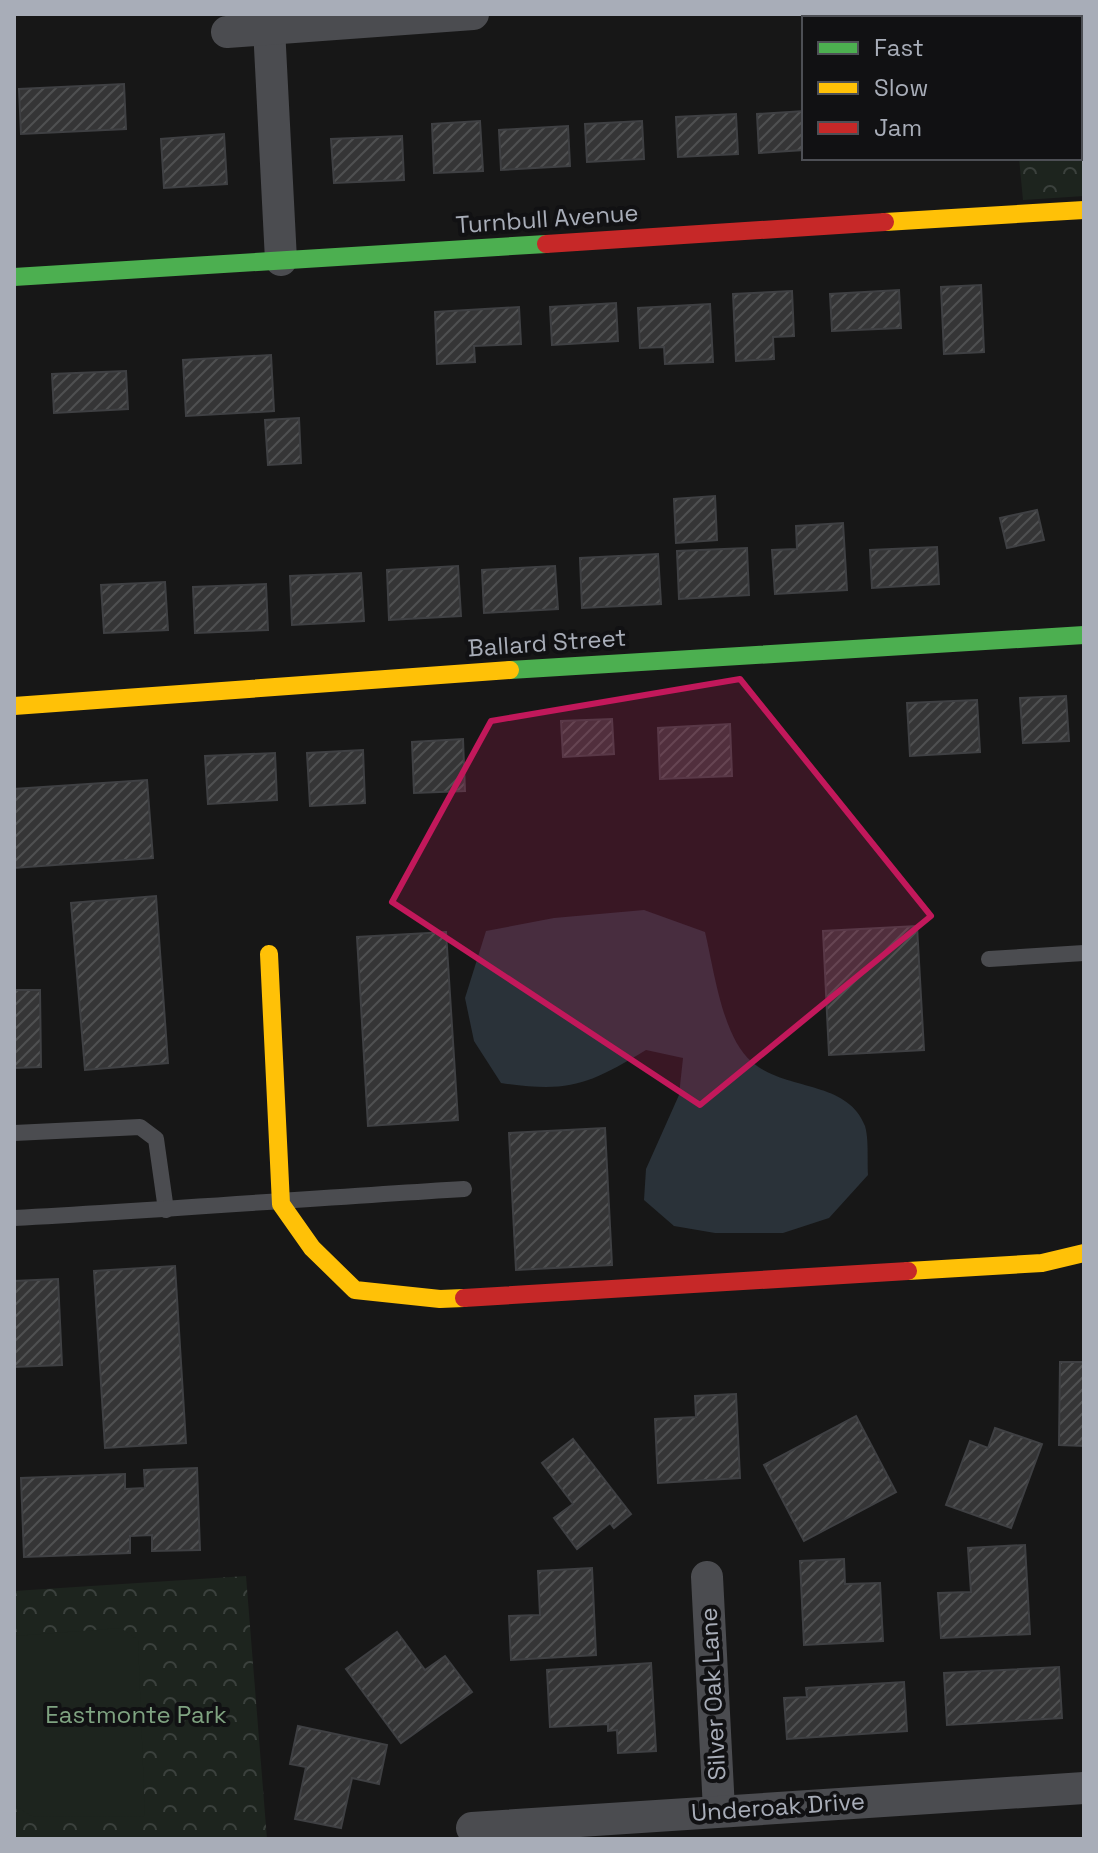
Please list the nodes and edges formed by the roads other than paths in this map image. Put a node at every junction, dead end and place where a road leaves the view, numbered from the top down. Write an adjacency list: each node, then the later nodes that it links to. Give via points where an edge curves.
1 (473, 14): 2 (street)
2 (269, 28): 3 (street); 5 (street)
3 (227, 32)
4 (1084, 210): 5 (street, Turnbull Avenue)
5 (281, 260): 6 (street, Turnbull Avenue)
6 (14, 277)
7 (1084, 635): 8 (street, Ballard Street)
8 (14, 706)
9 (1084, 953): 11 (lane)
10 (269, 954): 14 (street)
11 (989, 959)
12 (14, 1133): 15 (lane, via 140,1127 156,1139)
13 (464, 1189): 14 (lane)
14 (281, 1204): 15 (lane); 17 (street, via 312,1248 355,1290 440,1299 1042,1263)
15 (166, 1210): 16 (lane)
16 (14, 1218)
17 (1084, 1253)
18 (707, 1577): 20 (street, Silver Oak Lane)
19 (1084, 1788): 20 (street, Underoak Drive)
20 (719, 1810): 21 (street, Underoak Drive)
21 (472, 1828)

